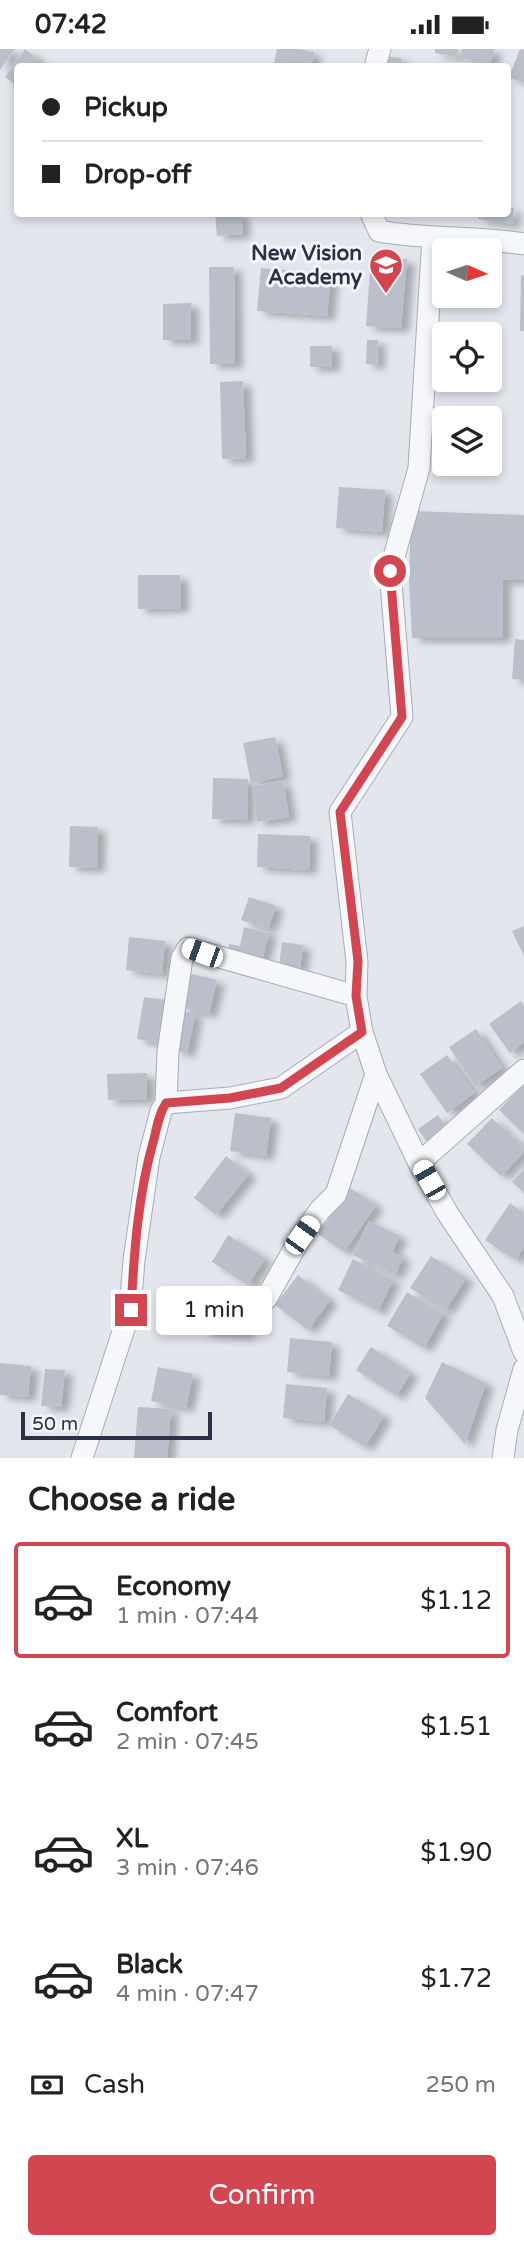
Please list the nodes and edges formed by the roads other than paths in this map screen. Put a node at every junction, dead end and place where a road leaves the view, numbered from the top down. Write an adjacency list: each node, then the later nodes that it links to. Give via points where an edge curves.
1 (372, 217): 2 (street, via 379,231)
2 (433, 237): 3 (street); 4 (street, via 419,468 390,571 402,717 340,812 358,961)
3 (524, 244)
4 (356, 996): 5 (street); 8 (street, via 188,948 182,958 168,1052)
5 (362, 1032): 7 (street); 8 (street, via 281,1088)
6 (524, 1070): 9 (street)
7 (376, 1074): 9 (street); 10 (street, via 336,1194 302,1235)
8 (166, 1103): 13 (street, via 149,1157 131,1310)
9 (419, 1163): 11 (street, via 503,1296)
10 (266, 1299)
11 (524, 1352)
12 (524, 1369): 14 (street)
13 (82, 1458)
14 (503, 1458)

